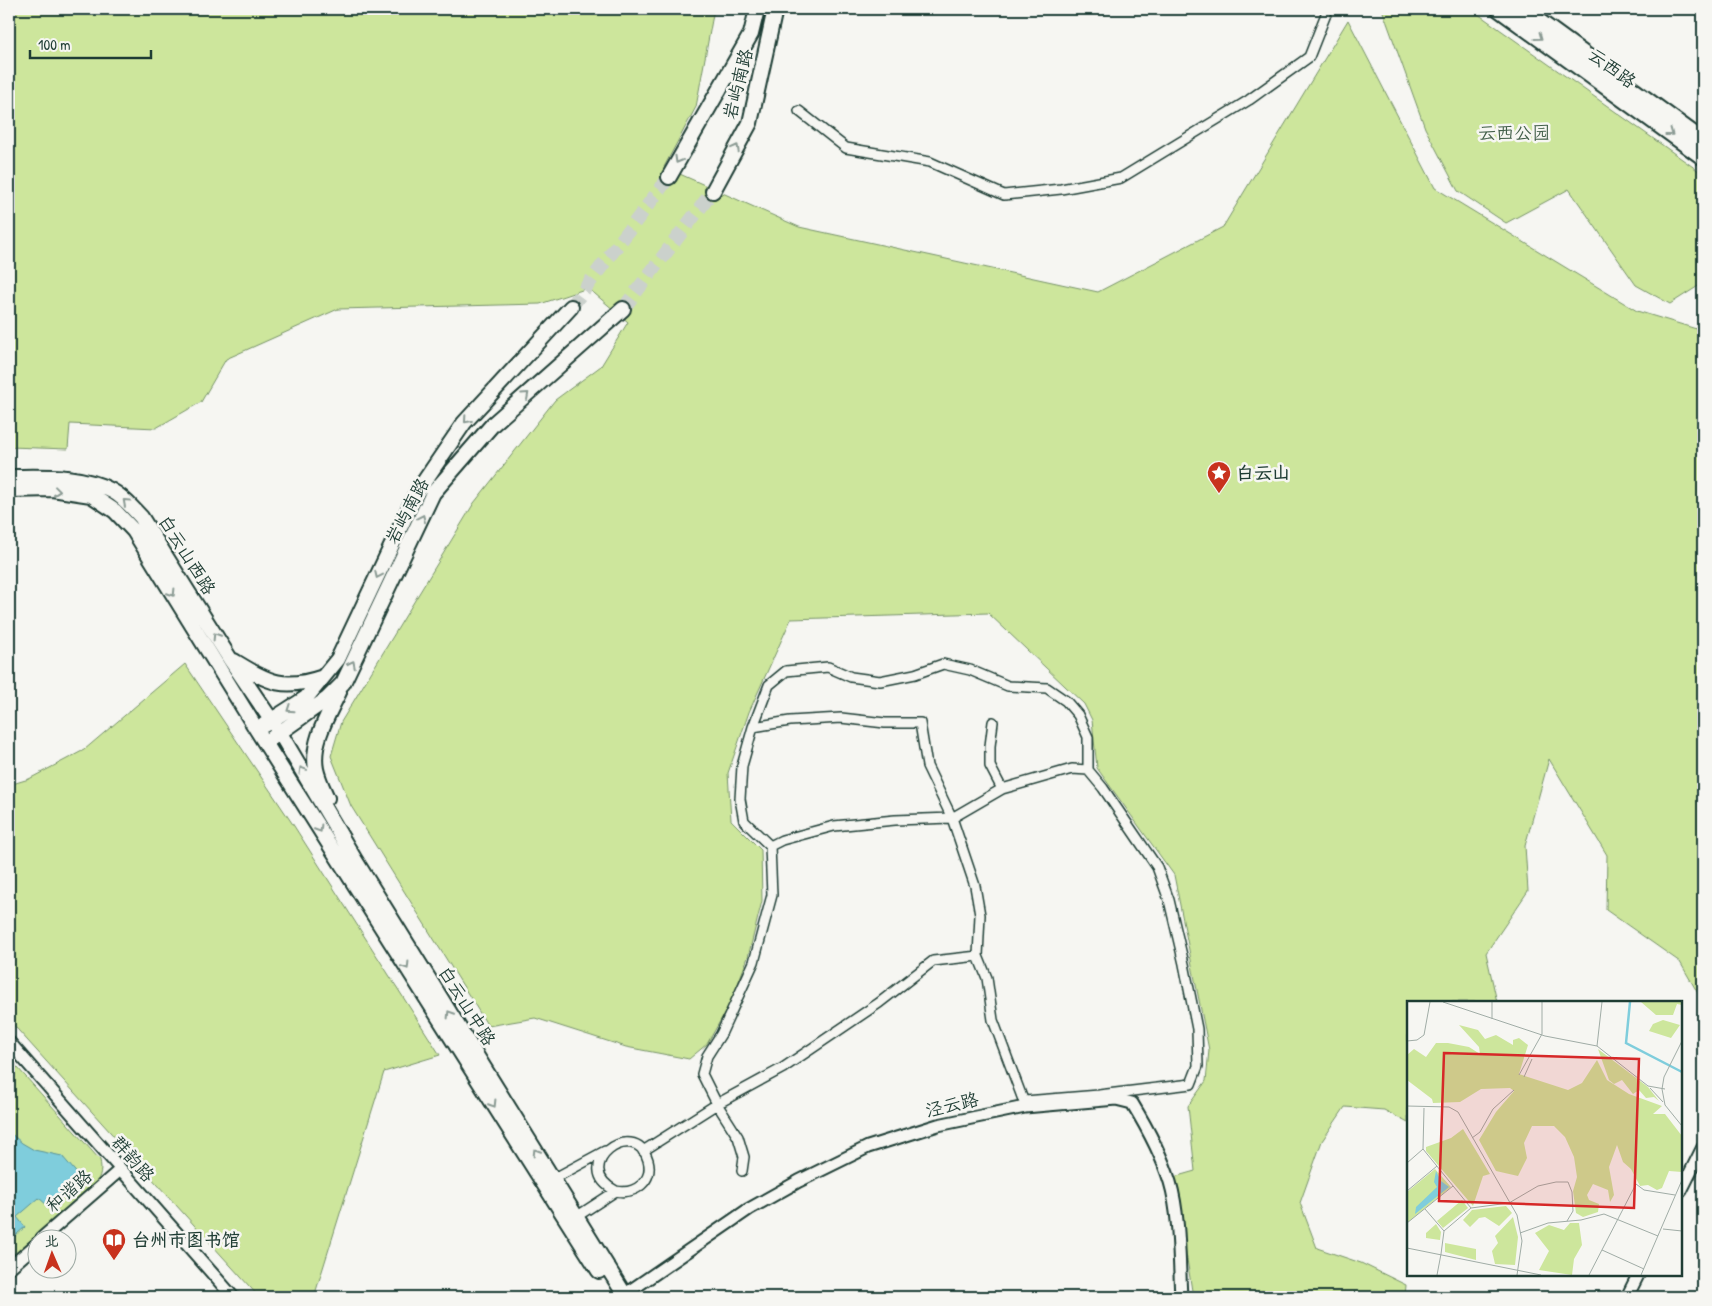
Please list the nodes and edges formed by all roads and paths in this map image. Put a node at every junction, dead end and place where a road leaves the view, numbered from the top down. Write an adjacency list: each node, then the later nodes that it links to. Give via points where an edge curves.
1 (757, 9): 9 (main road, 岩屿南路, one-way to 9, via 751,34)
2 (775, 9): 10 (main road, 岩屿南路, one-way to 2, via 750,123)
3 (1328, 9): 6 (street, via 1309,57 1249,100 1121,178 1004,195 930,162 846,148)
4 (1499, 9): 8 (main road, 云西路, one-way to 8)
5 (1522, 9): 7 (main road, 云西路)
6 (799, 111)
7 (1703, 141)
8 (1703, 158)
9 (669, 177)
10 (713, 191)
11 (571, 307): 16 (main road, 岩屿南路, one-way to 16, via 464,423 433,466 417,492 338,659)
12 (623, 309): 17 (main road, 岩屿南路, one-way to 12, via 433,493 493,424)
13 (9, 477): 15 (main road, 白云山西路, one-way to 13, via 145,524 126,501 112,491 85,482 56,477)
14 (9, 490): 21 (main road, 白云山西路, one-way to 21, via 52,489 91,495 115,511 134,531)
15 (230, 659): 16 (main road, via 276,683 307,683); 18 (main road, 白云山西路)
16 (324, 677): 18 (main road, 岩屿南路, one-way to 18, via 306,698)
17 (342, 684): 22 (main road, 岩屿南路); 28 (main road, via 320,734 315,755 316,769)
18 (272, 720): 21 (main road, 岩屿南路); 22 (main road, 白云山西路)
19 (993, 722): 25 (street, via 990,766)
20 (752, 727): 24 (street, via 769,684 786,671 828,666 851,677 880,681 943,664 970,670 1008,686 1047,688 1066,701 1078,715 1088,736); 26 (street, via 790,720 841,718 920,723 927,766); 27 (street, via 742,766 740,799 744,821)
21 (257, 730): 23 (main road, 白云山西路)
22 (280, 733): 23 (main road, 岩屿南路); 28 (main road, 白云山中路, one-way to 22)
23 (265, 743): 47 (main road, 白云山中路, one-way to 47)
24 (1088, 770): 25 (street, via 1072,769); 32 (street, via 1160,875 1184,964 1197,1030 1198,1066 1191,1084)
25 (1002, 789): 26 (street)
26 (952, 818): 27 (street, via 834,826); 29 (street, via 975,886 980,915)
27 (770, 846): 31 (street, via 772,895 754,962 721,1034 707,1056 702,1074)
28 (355, 860): 38 (main road, 白云山中路, one-way to 28)
29 (978, 956): 31 (street, via 932,961 879,1003 791,1062); 32 (street, via 987,978 993,1020)
30 (9, 1042): 36 (street, 群韵路)
31 (717, 1104): 35 (street); 37 (street, via 738,1137 744,1157)
32 (1025, 1104): 47 (street, 泾云路, via 938,1125 868,1147 749,1210); 48 (street, 泾云路, via 1116,1098 1132,1102 1170,1182)
33 (1703, 1147): 39 (street)
34 (606, 1151): 35 (street, via 620,1143 628,1143); 38 (street); 40 (street, via 601,1158 600,1174 603,1182)
35 (643, 1151): 40 (street, via 649,1166 645,1181 632,1191)
36 (120, 1170): 42 (street, 和谐路); 46 (street, 群韵路)
37 (742, 1171)
38 (553, 1180): 41 (main road, 白云山中路)
39 (1682, 1189)
40 (616, 1192): 41 (street)
41 (576, 1217): 47 (main road, 白云山中路)
42 (53, 1228)
43 (28, 1252): 44 (street)
44 (9, 1268)
45 (1638, 1276): 49 (street)
46 (232, 1297)
47 (622, 1297)
48 (1181, 1297)
49 (1627, 1297)

